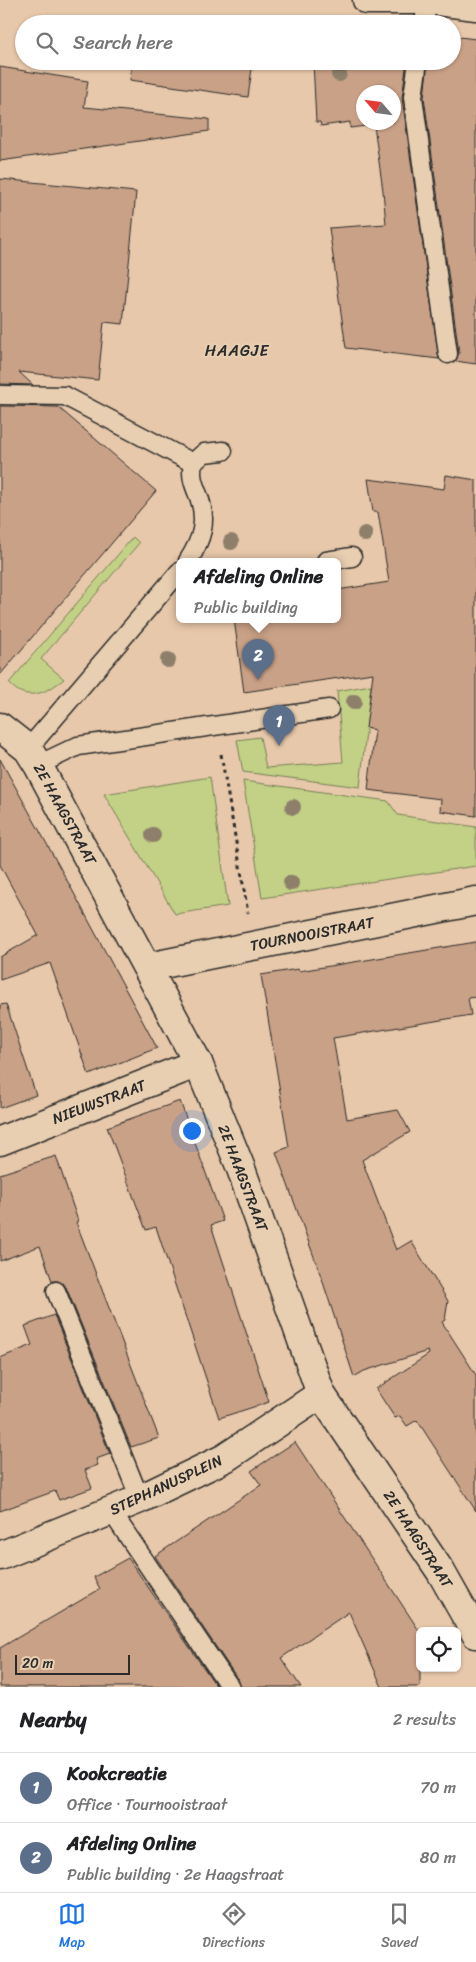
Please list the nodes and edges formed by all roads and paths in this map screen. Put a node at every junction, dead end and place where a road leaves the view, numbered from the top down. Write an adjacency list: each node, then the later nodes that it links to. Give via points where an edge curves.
1 (368, 0): 2 (street)
2 (414, 0)
3 (428, 0): 4 (street); 5 (lane)
4 (476, 6)
5 (426, 15)
6 (417, 70): 7 (lane, via 413,97)
7 (448, 354)
8 (0, 395): 10 (lane, via 65,396)
9 (223, 451): 10 (lane, via 204,453)
10 (193, 463): 12 (lane, via 192,479 201,504 203,530 200,543)
11 (352, 557): 13 (lane)
12 (190, 558)
13 (341, 559)
14 (176, 576): 18 (lane)
15 (329, 709): 16 (lane)
16 (217, 725): 18 (lane, via 78,746); 20 (path)
17 (0, 727): 18 (street, 2E HAAGSTRAAT)
18 (33, 757): 21 (street, 2E HAAGSTRAAT)
19 (476, 901): 20 (street, TOURNOOISTRAAT)
20 (253, 946): 21 (street, TOURNOOISTRAAT)
21 (148, 967): 22 (street, 2E HAAGSTRAAT)
22 (198, 1064): 23 (street, NIEUWSTRAAT); 25 (street, 2E HAAGSTRAAT, via 240,1166)
23 (0, 1141)
24 (56, 1291): 26 (lane)
25 (321, 1394): 26 (street, STEPHANUSPLEIN, via 225,1458); 29 (street, 2E HAAGSTRAAT, via 441,1572)
26 (140, 1499): 27 (street, STEPHANUSPLEIN)
27 (111, 1511): 28 (street, STEPHANUSPLEIN); 30 (lane)
28 (0, 1556)
29 (476, 1634)
30 (230, 1687)

